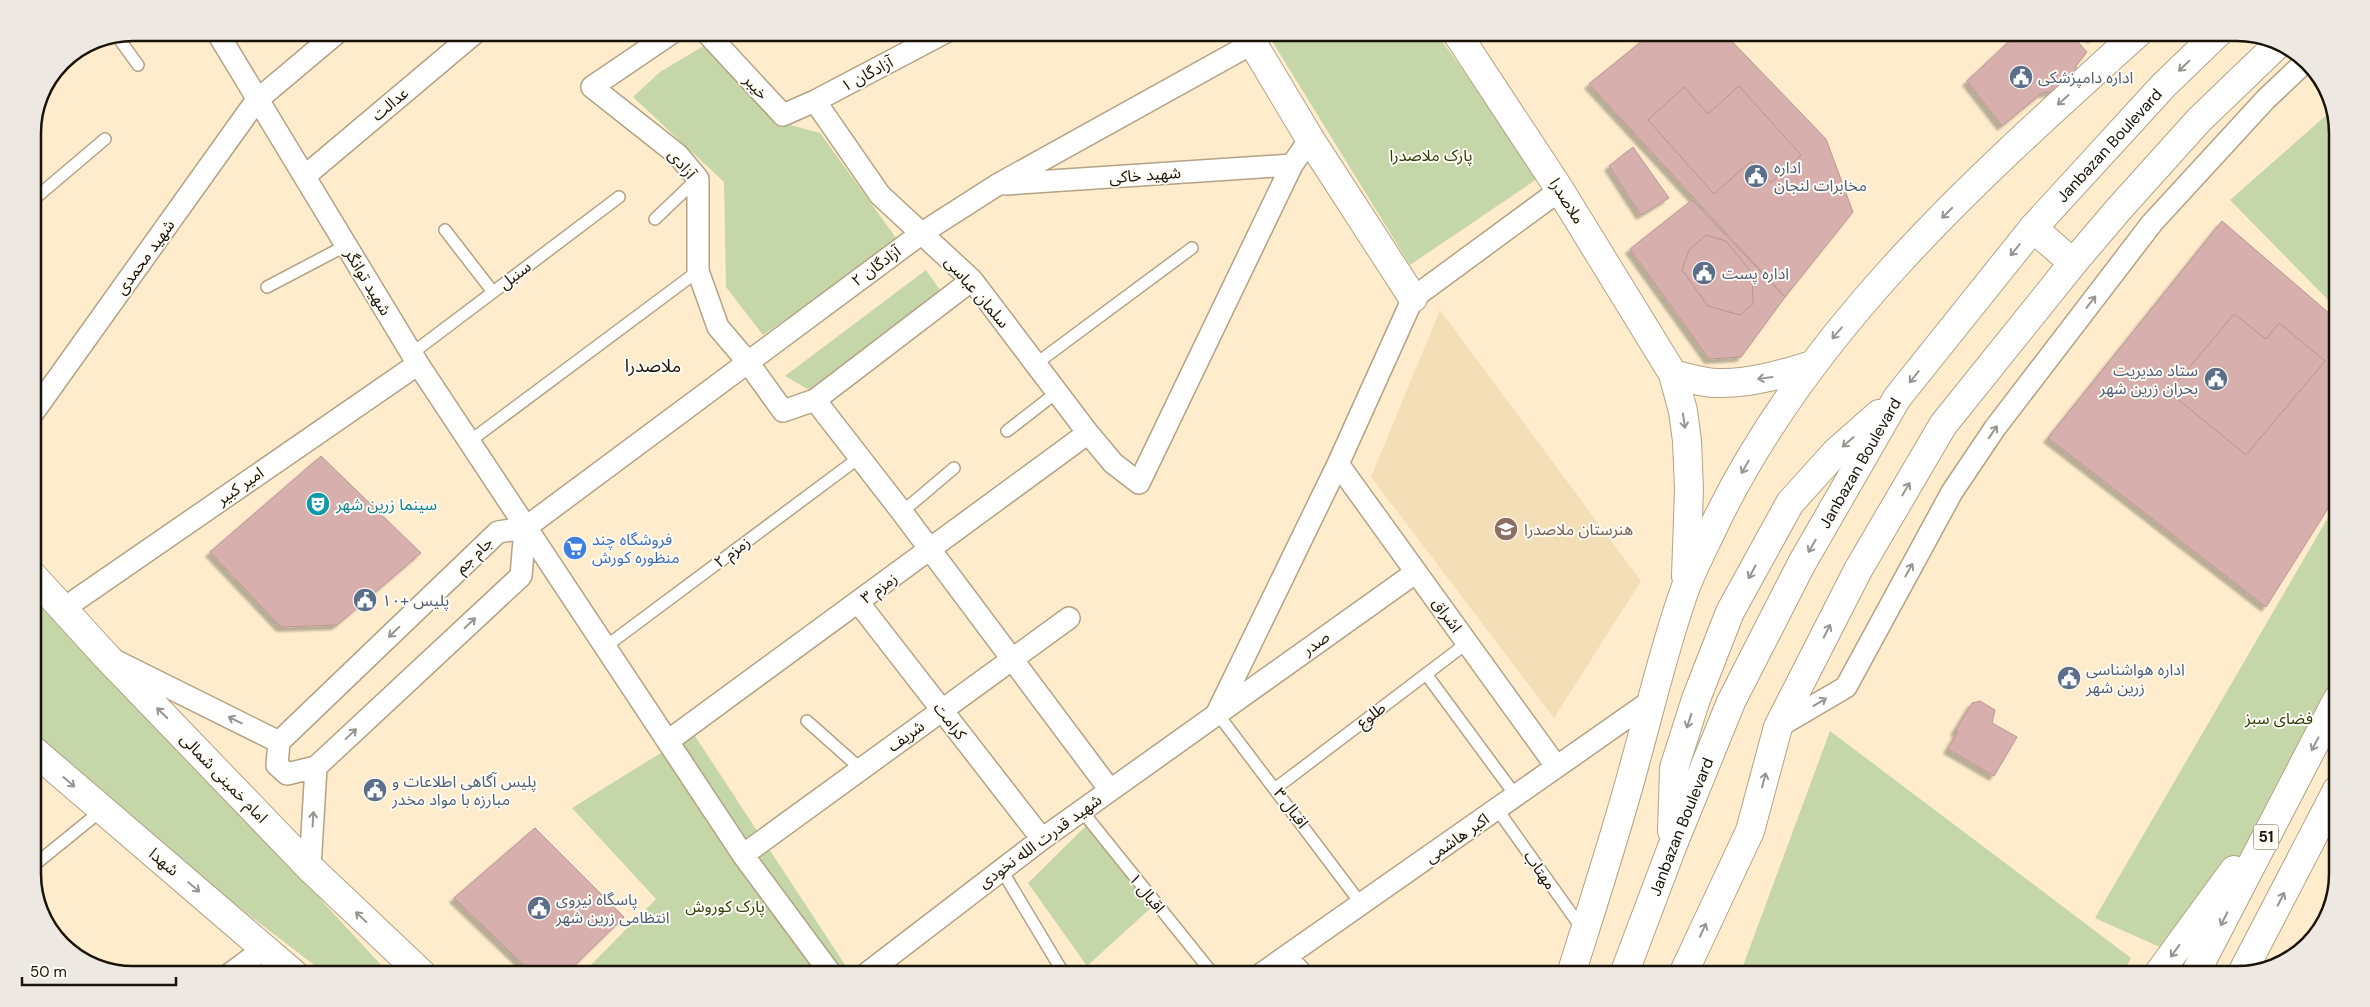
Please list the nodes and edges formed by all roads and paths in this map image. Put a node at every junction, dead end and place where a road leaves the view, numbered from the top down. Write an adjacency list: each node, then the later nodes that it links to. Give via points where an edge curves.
1 (222, 41): 16 (street, شهید توانگر)
2 (327, 41): 16 (street, شهید محمدی)
3 (465, 41): 21 (street, عدالت)
4 (660, 41): 22 (street, آزادی, via 592,86 678,155)
5 (714, 41): 17 (street, خیبر, via 782,115)
6 (929, 41): 17 (street, آزادگان ۱)
7 (1245, 41): 23 (street, آزادگان ۲)
8 (1252, 41): 19 (main road)
9 (1466, 41): 24 (main road, ملاصدرا)
10 (2129, 41): 42 (main road, one-way to 42, via 2044,118 1909,251)
11 (2210, 41): 28 (main road, Janbazan Boulevard, one-way to 28, via 2164,85)
12 (121, 42): 14 (lane)
13 (2273, 49): 33 (main road, via 2199,120)
14 (138, 65)
15 (2300, 66): 73 (street, one-way to 15, via 1846,687 1952,492 1995,428 2152,223 2266,98)
16 (256, 101): 21 (street, شهید توانگر); 47 (street, شهید محمدی)
17 (815, 101): 30 (street, سلمان عباسی, via 880,195)
18 (105, 139): 25 (lane)
19 (1310, 139): 20 (street); 38 (main road)
20 (1292, 166): 23 (street, شهید خاکی); 49 (street, سلمان عباسی, via 1139,483 1113,463)
21 (305, 176): 31 (street, شهید توانگر)
22 (698, 179): 27 (lane); 34 (street, آزادی)
23 (998, 185): 30 (street, آزادگان ۲)
24 (1560, 190): 38 (street); 43 (main road, ملاصدرا)
25 (41, 193)
26 (619, 197): 37 (lane, سنبل)
27 (655, 219)
28 (2033, 228): 33 (main road); 45 (main road, Janbazan Boulevard, one-way to 45)
29 (445, 230): 37 (lane)
30 (922, 233): 35 (street, سلمان عباسی); 40 (street, آزادگان ۲)
31 (345, 246): 36 (lane); 39 (street, شهید توانگر)
32 (1192, 248): 41 (lane)
33 (2073, 263): 73 (main road, one-way to 33, via 1858,570 1944,425)
34 (698, 271): 40 (street, آزادی, via 718,327); 50 (lane)
35 (972, 280): 41 (street, سلمان عباسی); 46 (street)
36 (267, 287)
37 (493, 292): 39 (lane, سنبل)
38 (1413, 298): 52 (street)
39 (414, 359): 50 (street, شهید توانگر); 61 (street, امیر کبیر)
40 (747, 361): 46 (street, آزادی, via 783,411); 55 (street, آزادگان ۲)
41 (1037, 363): 44 (street, سلمان عباسی)
42 (1812, 365): 43 (main road, one-way to 43, via 1779,376 1722,384); 59 (main road, one-way to 59, via 1764,434 1725,502)
43 (1673, 374): 59 (main road, ملاصدرا, one-way to 59, via 1687,441 1689,489)
44 (1056, 393): 48 (lane); 49 (street, سلمان عباسی)
45 (1897, 398): 89 (main road, Janbazan Boulevard, one-way to 89, via 1802,564 1731,702); 89 (main road, one-way to 89, via 1836,452 1790,503 1730,612 1696,699 1674,768)
46 (815, 400): 51 (street)
47 (41, 402)
48 (1006, 431)
49 (1088, 433): 56 (street, زمزم ۳)
50 (470, 441): 55 (street, شهید توانگر)
51 (860, 457): 54 (street); 64 (lane, زمزم ۲)
52 (1338, 464): 57 (street, اشراق); 70 (street)
53 (954, 468): 54 (lane)
54 (902, 512): 56 (street)
55 (525, 528): 64 (street, شهید توانگر); 75 (street, جام جم, one-way to 75, via 498,532); 78 (street, one-way to 55, via 521,576)
56 (929, 550): 60 (street, زمزم ۳); 66 (street)
57 (1416, 573): 63 (street, اشراق); 70 (street, صدر)
58 (41, 585): 61 (main road, امام خمینی شمالی)
59 (1685, 588): 68 (main road)
60 (858, 602): 69 (street, کرامت); 74 (street, زمزم ۳)
61 (63, 608): 65 (main road, امام خمینی شمالی)
62 (1069, 618): 66 (street, شریف)
63 (1467, 643): 67 (lane, طلوع); 77 (street, اشراق)
64 (605, 647): 74 (street, شهید توانگر)
65 (106, 656): 75 (street, one-way to 65); 92 (main road, امام خمینی شمالی, one-way to 65)
66 (1011, 659): 69 (street, شریف); 81 (street)
67 (1426, 674): 80 (lane, طلوع); 82 (lane)
68 (1652, 700): 77 (street, اکبر هاشمی); 95 (main road)
69 (942, 709): 79 (street, شریف); 88 (street, کرامت)
70 (1217, 713): 80 (lane, اقبال ۳); 81 (street, شهید قدرت الله نخودی)
71 (2329, 717): 83 (main road, 51, one-way to 83)
72 (807, 722): 79 (lane)
73 (1778, 727): 112 (main road, one-way to 73, via 1750,831)
74 (668, 741): 90 (street, شهید توانگر)
75 (279, 742): 78 (street, via 277,765 286,774)
76 (41, 757): 86 (main road, شهدا, one-way to 86)
77 (1556, 766): 82 (street, اکبر هاشمی)
78 (316, 767): 92 (street, one-way to 78)
79 (861, 769): 90 (street, شریف)
80 (1276, 788): 94 (lane, اقبال ۳)
81 (1110, 790): 87 (street, شهید قدرت الله نخودی)
82 (1516, 796): 85 (street, اکبر هاشمی)
83 (2286, 798): 113 (main road, one-way to 113); 114 (main road, 51, one-way to 114)
84 (2329, 807): 99 (main road, one-way to 84)
85 (1498, 809): 94 (street, اکبر هاشمی); 95 (lane, مهتاب)
86 (102, 810): 91 (lane); 97 (main road, شهدا, one-way to 97)
87 (1082, 811): 88 (street, شهید قدرت الله نخودی); 107 (lane, اقبال ۱)
88 (1042, 839): 93 (street, شهید قدرت الله نخودی)
89 (1672, 847): 111 (main road, Janbazan Boulevard)
90 (743, 855): 104 (street, شهید توانگر)
91 (41, 860)
92 (310, 868): 96 (main road, امام خمینی شمالی, one-way to 92)
93 (1001, 869): 105 (street, شهید قدرت الله نخودی); 106 (lane)
94 (1362, 905): 98 (street, اکبر هاشمی)
95 (1584, 931): 110 (main road)
96 (386, 940): 102 (main road); 103 (main road, امام خمینی شمالی)
97 (265, 948): 100 (street); 101 (main road, شهدا)
98 (1286, 957): 108 (street, اکبر هاشمی); 109 (street)
99 (2246, 965)
100 (241, 966)
101 (285, 966)
102 (394, 966)
103 (414, 966)
104 (825, 966)
105 (876, 966)
106 (1059, 966)
107 (1207, 966)
108 (1273, 966)
109 (1294, 966)
110 (1573, 966)
111 (1627, 966)
112 (1687, 966)
113 (2164, 966)
114 (2199, 966)

